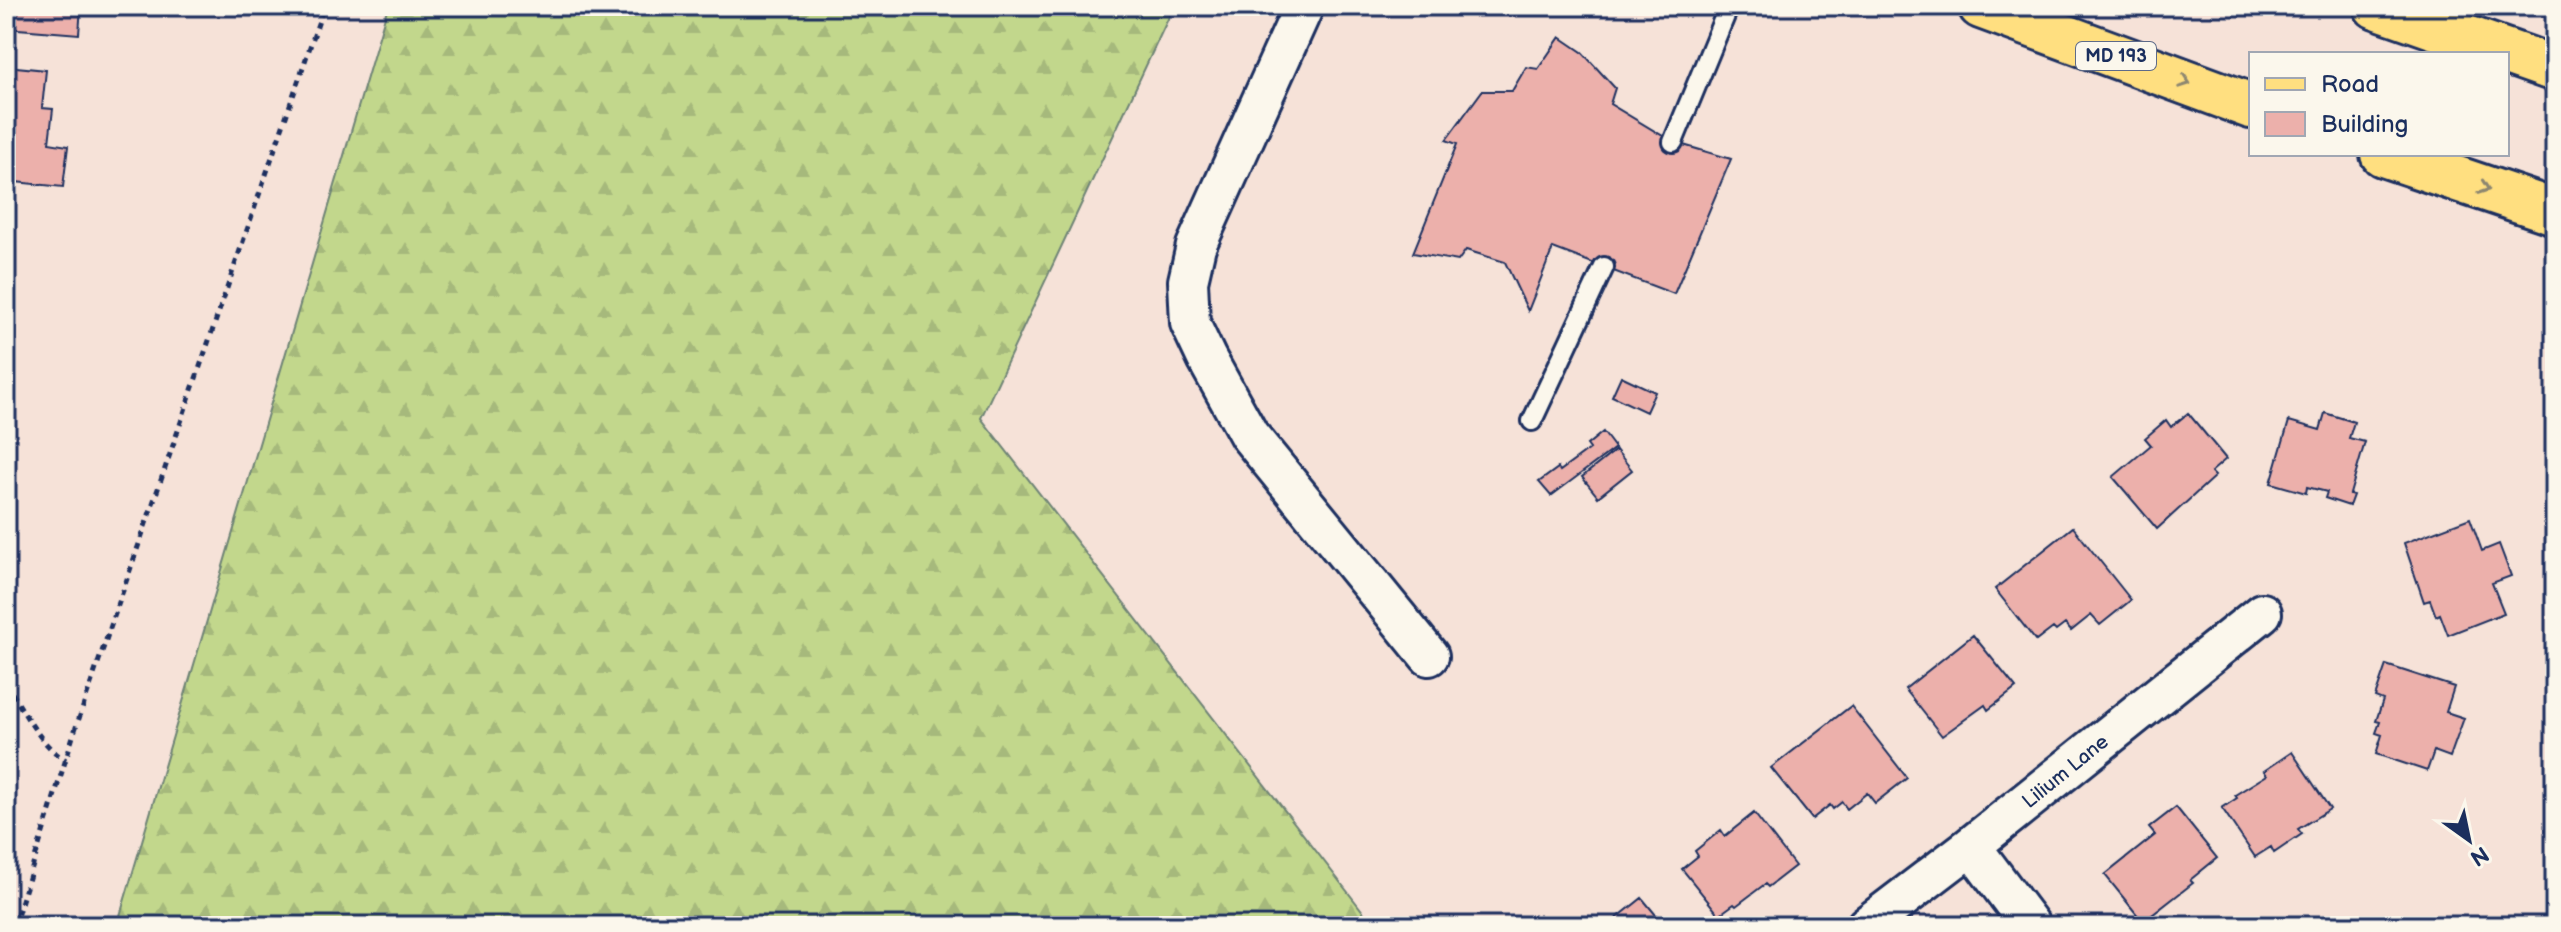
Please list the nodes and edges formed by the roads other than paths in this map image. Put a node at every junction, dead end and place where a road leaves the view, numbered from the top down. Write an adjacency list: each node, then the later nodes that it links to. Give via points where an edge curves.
1 (1304, 6): 15 (street, via 1196,246 1188,281 1190,323 1249,435)
2 (1729, 6): 9 (lane)
3 (1981, 6): 8 (main road, MD 193, one-way to 8)
4 (2376, 6): 5 (main road)
5 (2507, 52)
6 (2509, 53): 7 (main road)
7 (2555, 69)
8 (2249, 105)
9 (1673, 142)
10 (2389, 156): 11 (main road, one-way to 11)
11 (2555, 212)
12 (1604, 267): 13 (lane)
13 (1532, 421)
14 (2262, 613): 16 (street, Lilium Lane)
15 (1429, 656)
16 (1971, 846): 17 (street, Lilium Lane); 18 (street)
17 (1866, 926)
18 (2031, 926)

